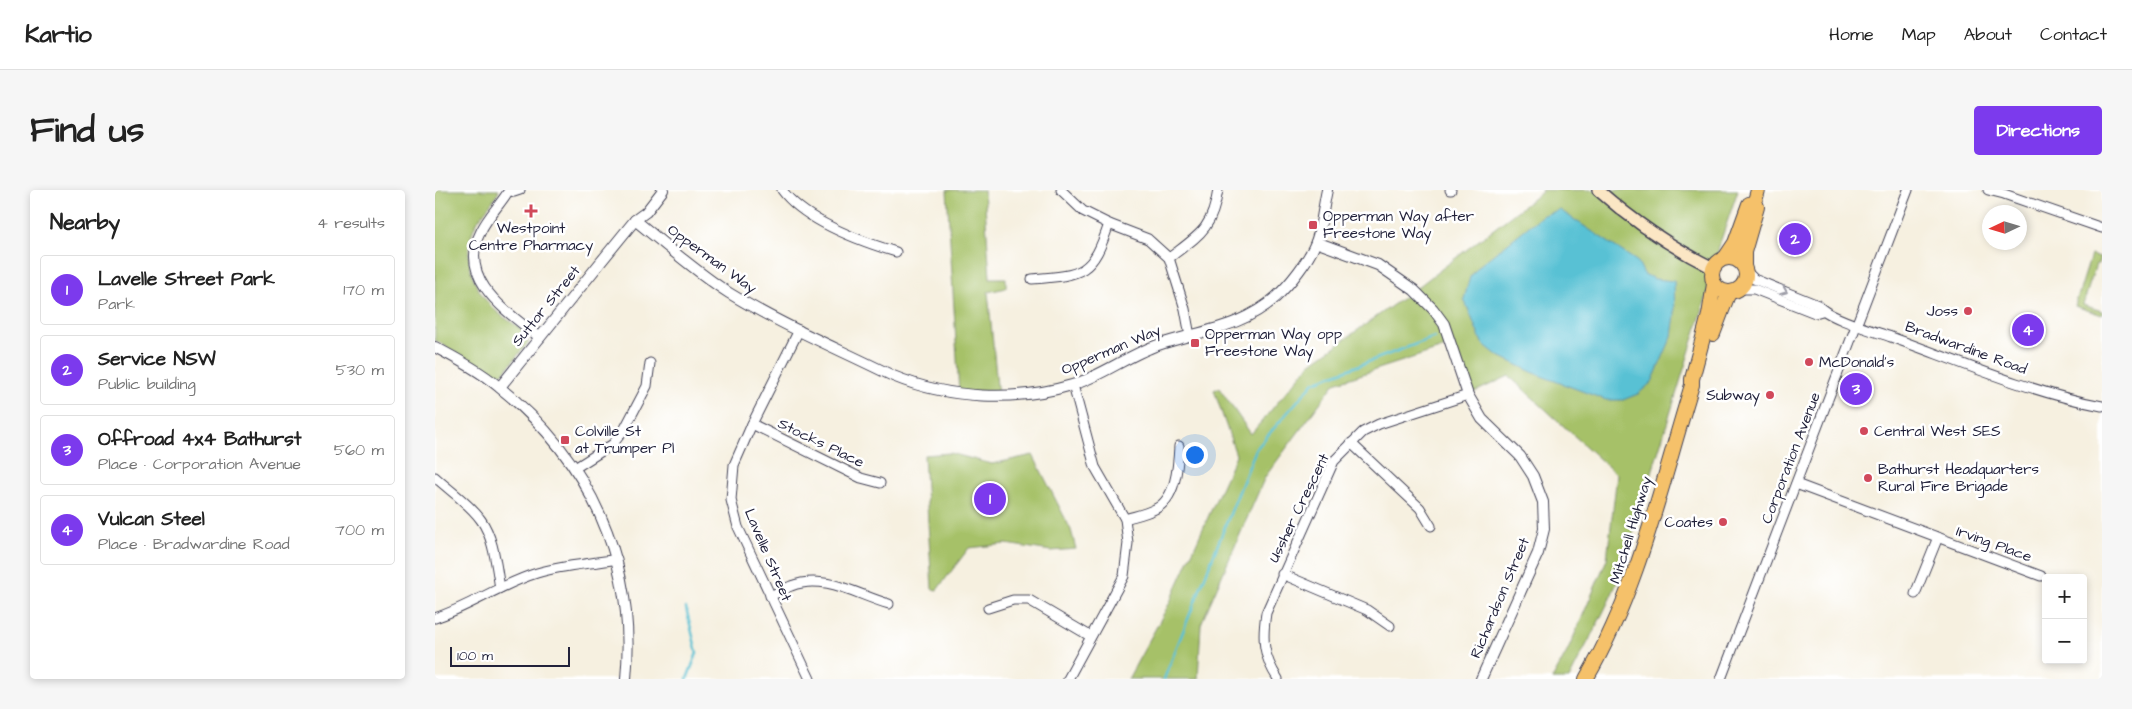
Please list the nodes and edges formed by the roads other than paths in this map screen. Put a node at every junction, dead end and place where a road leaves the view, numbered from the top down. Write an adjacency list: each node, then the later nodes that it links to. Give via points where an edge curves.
1 (510, 190): 2 (street); 29 (street, via 479,233 475,252 477,273 487,292 502,308)
2 (520, 190)
3 (655, 190): 13 (street, Suttor Street)
4 (663, 190): 13 (street, Suttor Street)
5 (782, 190): 17 (street, via 803,211 863,242)
6 (1061, 190): 14 (street, via 1083,211)
7 (1218, 190): 18 (street, via 1209,224)
8 (1327, 190): 16 (street, Opperman Way)
9 (1598, 190): 20 (main road, via 1661,240)
10 (1908, 190): 26 (street, Corporation Avenue)
11 (1988, 190): 15 (street)
12 (1757, 196): 19 (highway, via 1749,204 1735,243); 21 (highway, via 1744,252)
13 (635, 220): 27 (street, Opperman Way, via 728,292); 29 (street, Suttor Street)
14 (1109, 224): 18 (street, via 1148,239); 22 (street, via 1099,252 1085,270 1057,278)
15 (2102, 228)
16 (1315, 242): 28 (street, Opperman Way, via 1296,274 1251,316 1220,329); 35 (street, Richardson Street, via 1378,265 1421,297 1444,324)
17 (896, 252)
18 (1169, 258): 28 (street)
19 (1725, 258): 20 (highway); 21 (highway, via 1736,259)
20 (1713, 268): 23 (highway)
21 (1745, 268): 24 (highway, via 1745,281); 25 (street, Bradwardine Road, one-way to 25, via 1754,279 1818,305)
22 (1032, 279)
23 (1714, 284): 24 (highway, via 1718,289); 33 (highway, Mitchell Highway)
24 (1734, 291): 25 (street, Bradwardine Road, via 1754,290 1815,313); 33 (highway, Mitchell Highway, via 1718,318 1699,377)
25 (1822, 311): 26 (street, Bradwardine Road)
26 (1856, 324): 36 (street, Bradwardine Road, via 2022,385); 43 (street, Corporation Avenue)
27 (799, 330): 32 (street, Opperman Way, via 914,384 989,396 1036,393); 37 (street, Lavelle Street)
28 (1190, 336): 32 (street, Opperman Way, via 1156,346)
29 (540, 338): 34 (street, Suttor Street)
30 (435, 347): 34 (street)
31 (650, 363): 40 (street, via 647,386 625,428 613,444)
32 (1073, 385): 44 (street, via 1095,467)
33 (1692, 385): 63 (highway, Mitchell Highway, via 1626,599)
34 (500, 387): 40 (street, via 532,415)
35 (1468, 395): 38 (street, Ussher Crescent, via 1379,424 1363,432); 62 (street, Richardson Street, via 1482,419 1520,456 1533,476 1543,502 1544,529 1538,553)
36 (2102, 406)
37 (752, 424): 42 (street, Stocks Place, via 861,478); 52 (street, Lavelle Street, via 734,466 731,500 738,527)
38 (1351, 444): 45 (street, via 1420,508); 48 (street, Ussher Crescent, via 1334,461)
39 (1179, 446): 44 (street, via 1178,468 1164,504)
40 (575, 468): 47 (street, via 594,500)
41 (435, 477): 50 (street, via 482,521 493,547)
42 (880, 483)
43 (1796, 484): 46 (street, Irving Place); 64 (street, Corporation Avenue)
44 (1125, 518): 57 (street, via 1128,544 1124,576)
45 (1431, 526)
46 (1938, 538): 49 (street, Irving Place); 51 (street, Irving Place)
47 (617, 559): 50 (street, via 537,573); 58 (street, via 627,630)
48 (1282, 574): 56 (street, via 1367,610); 61 (street, Ussher Crescent, via 1266,613 1263,636 1268,663)
49 (2041, 576)
50 (501, 588): 55 (street)
51 (1915, 594)
52 (770, 596): 53 (street, via 793,585 822,582); 59 (street, Lavelle Street)
53 (889, 604)
54 (988, 608): 57 (street, via 1013,600 1029,600)
55 (435, 618)
56 (1390, 626)
57 (1090, 636): 60 (street)
58 (626, 679)
59 (810, 679)
60 (1068, 679)
61 (1278, 679)
62 (1481, 679)
63 (1586, 679)
64 (1721, 679)

